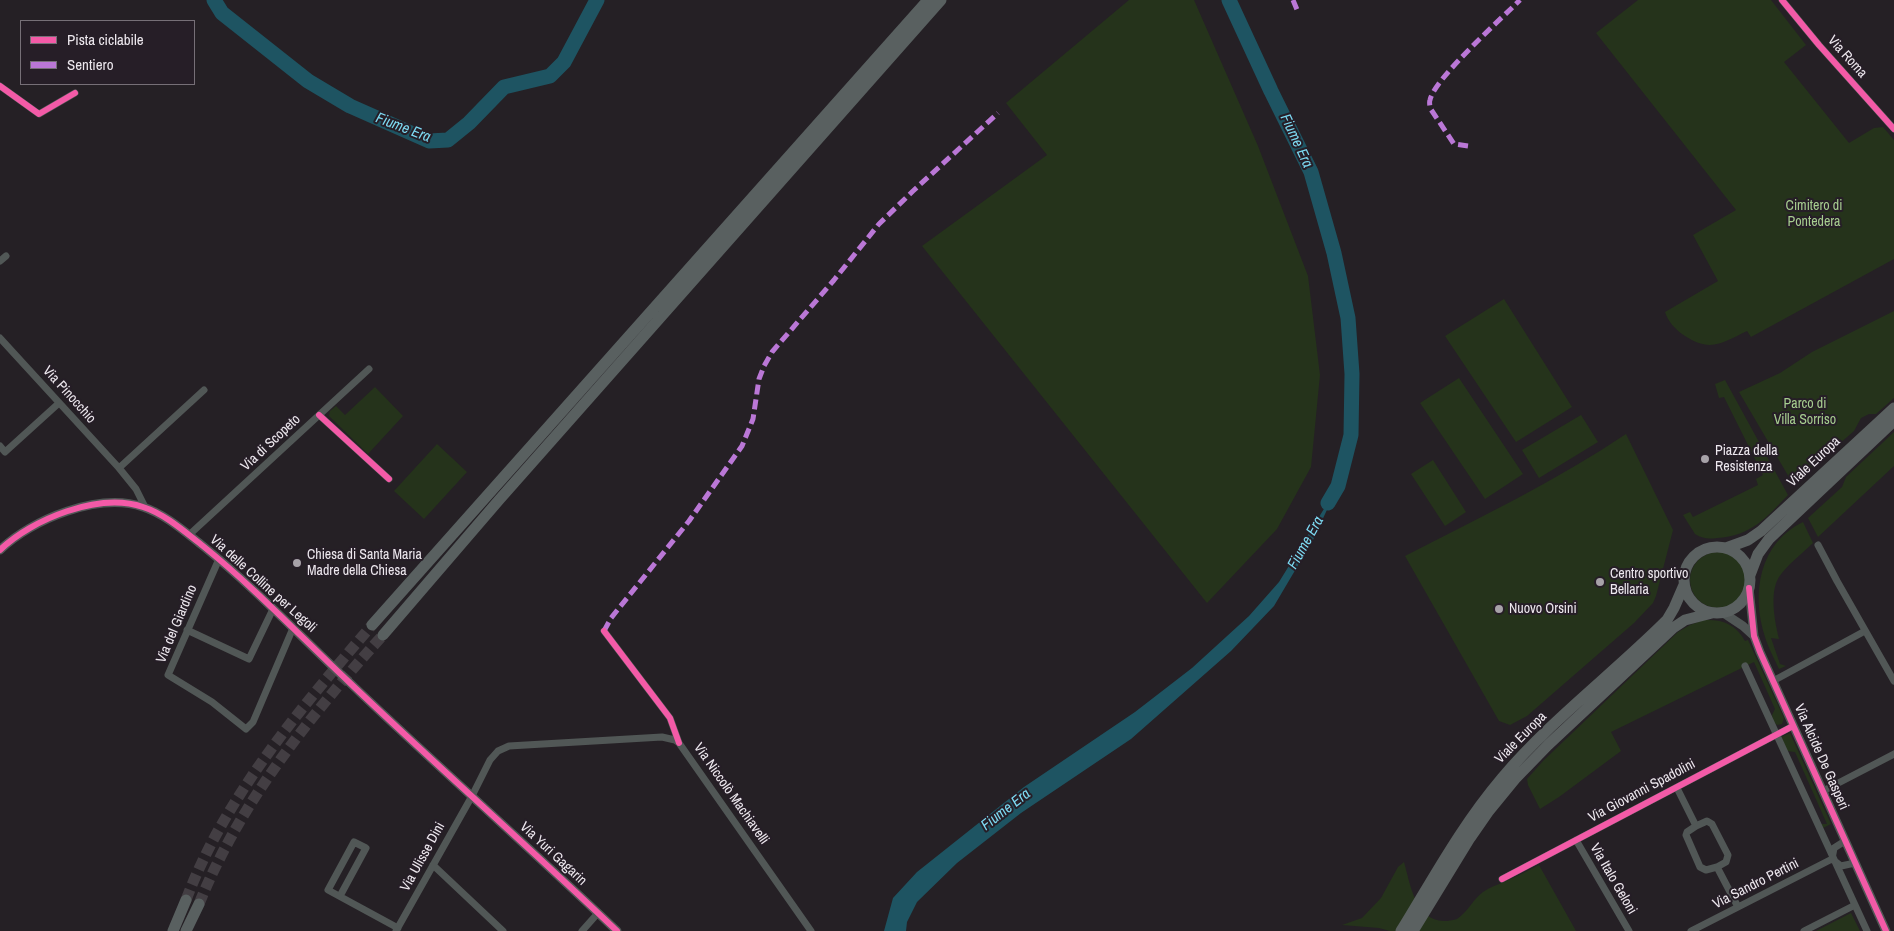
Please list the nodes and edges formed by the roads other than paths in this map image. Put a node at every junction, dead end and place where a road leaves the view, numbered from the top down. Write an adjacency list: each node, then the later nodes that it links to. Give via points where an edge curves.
1 (928, 0): 28 (highway)
2 (941, 0): 33 (highway)
3 (1782, 0): 6 (street, Via Roma)
4 (0, 86): 5 (street, via 39,114)
5 (75, 93)
6 (1894, 129)
7 (0, 338): 10 (street, Via Pinocchio)
8 (369, 369): 12 (street, Via di Scopeto)
9 (204, 390): 15 (street)
10 (59, 403): 14 (street, via 5,452); 15 (street, Via Pinocchio)
11 (1894, 408): 20 (main road, Viale Europa, via 1758,535)
12 (319, 415): 16 (street); 18 (street, Via di Scopeto)
13 (1894, 422): 23 (main road, Viale Europa, via 1769,539 1758,554)
14 (0, 446)
15 (119, 468): 17 (street, Via Pinocchio)
16 (389, 479)
17 (144, 507): 18 (street, Via delle Colline per Legoli); 21 (street, Via delle Colline per Legoli, via 123,503 55,516 31,526)
18 (189, 535): 22 (street, Via delle Colline per Legoli)
19 (1818, 545): 32 (street)
20 (1726, 548): 23 (main road, via 1742,558); 24 (main road, Viale Europa, via 1708,548 1693,557 1685,571)
21 (0, 550)
22 (219, 559): 26 (street, Via delle Colline per Legoli); 30 (street, Via del Giardino)
23 (1750, 575): 25 (main road, Viale Europa)
24 (1684, 586): 27 (main road, via 1694,604); 53 (main road, Viale Europa, via 1667,620 1502,778 1474,815)
25 (1749, 588): 27 (main road, Viale Europa, via 1739,604); 34 (street, Via Alcide De Gasperi)
26 (273, 609): 29 (street, Via delle Colline per Legoli); 30 (street, via 248,659)
27 (1717, 612): 34 (street, Via Alcide De Gasperi); 53 (main road, Viale Europa, via 1685,620 1673,628 1537,756 1488,812)
28 (372, 625)
29 (293, 628): 30 (street, Via del Giardino, via 254,722 246,729 212,702 168,675); 44 (street, Via delle Colline per Legoli)
30 (188, 630)
31 (604, 631): 40 (street, via 670,718)
32 (1865, 631): 36 (street); 37 (street)
33 (383, 635)
34 (1754, 636): 36 (street, Via Alcide De Gasperi)
35 (1745, 666): 39 (street)
36 (1773, 681): 38 (street, Via Alcide De Gasperi)
37 (1894, 681)
38 (1793, 726): 39 (street, Via Giovanni Spadolini); 43 (street, Via Alcide De Gasperi)
39 (1776, 735): 42 (street, Via Giovanni Spadolini); 48 (street)
40 (679, 743): 44 (street, Via Niccolò Machiavelli, via 662,737 509,746 490,760); 66 (street, Via Niccolò Machiavelli)
41 (1894, 754): 43 (street)
42 (1677, 788): 45 (street); 46 (street, Via Giovanni Spadolini)
43 (1823, 791): 47 (street, Via Alcide De Gasperi)
44 (472, 796): 50 (street, Via Ulisse Dini); 59 (street, Via Yuri Gagarin)
45 (1696, 826): 51 (street, via 1686,835 1700,867 1706,870); 51 (street, via 1710,822 1724,847 1728,858)
46 (1576, 840): 52 (street, Via Giovanni Spadolini); 69 (street, Via Italo Geloni)
47 (1845, 841): 48 (street, via 1834,848); 49 (street, Via Alcide De Gasperi)
48 (1832, 859): 49 (street, via 1841,866); 57 (street); 58 (street, Via Sandro Pertini)
49 (1855, 863): 73 (street, Via Alcide De Gasperi)
50 (433, 865): 60 (street, Via Ulisse Dini); 63 (street)
51 (1717, 867): 58 (street)
52 (1502, 879)
53 (1436, 884): 67 (main road, Viale Europa); 68 (main road, Viale Europa)
54 (340, 896): 54 (street, via 366,848 354,842 328,890); 60 (street)
55 (186, 900): 61 (highway)
56 (199, 904): 62 (highway)
57 (1855, 906): 71 (street); 72 (street)
58 (1738, 908): 70 (street, Via Sandro Pertini)
59 (598, 913): 64 (street); 65 (street, Via Yuri Gagarin)
60 (397, 930)
61 (173, 931)
62 (186, 931)
63 (503, 931)
64 (582, 931)
65 (617, 931)
66 (811, 931)
67 (1401, 931)
68 (1413, 931)
69 (1629, 931)
70 (1691, 931)
71 (1804, 931)
72 (1866, 931)
73 (1886, 931)

